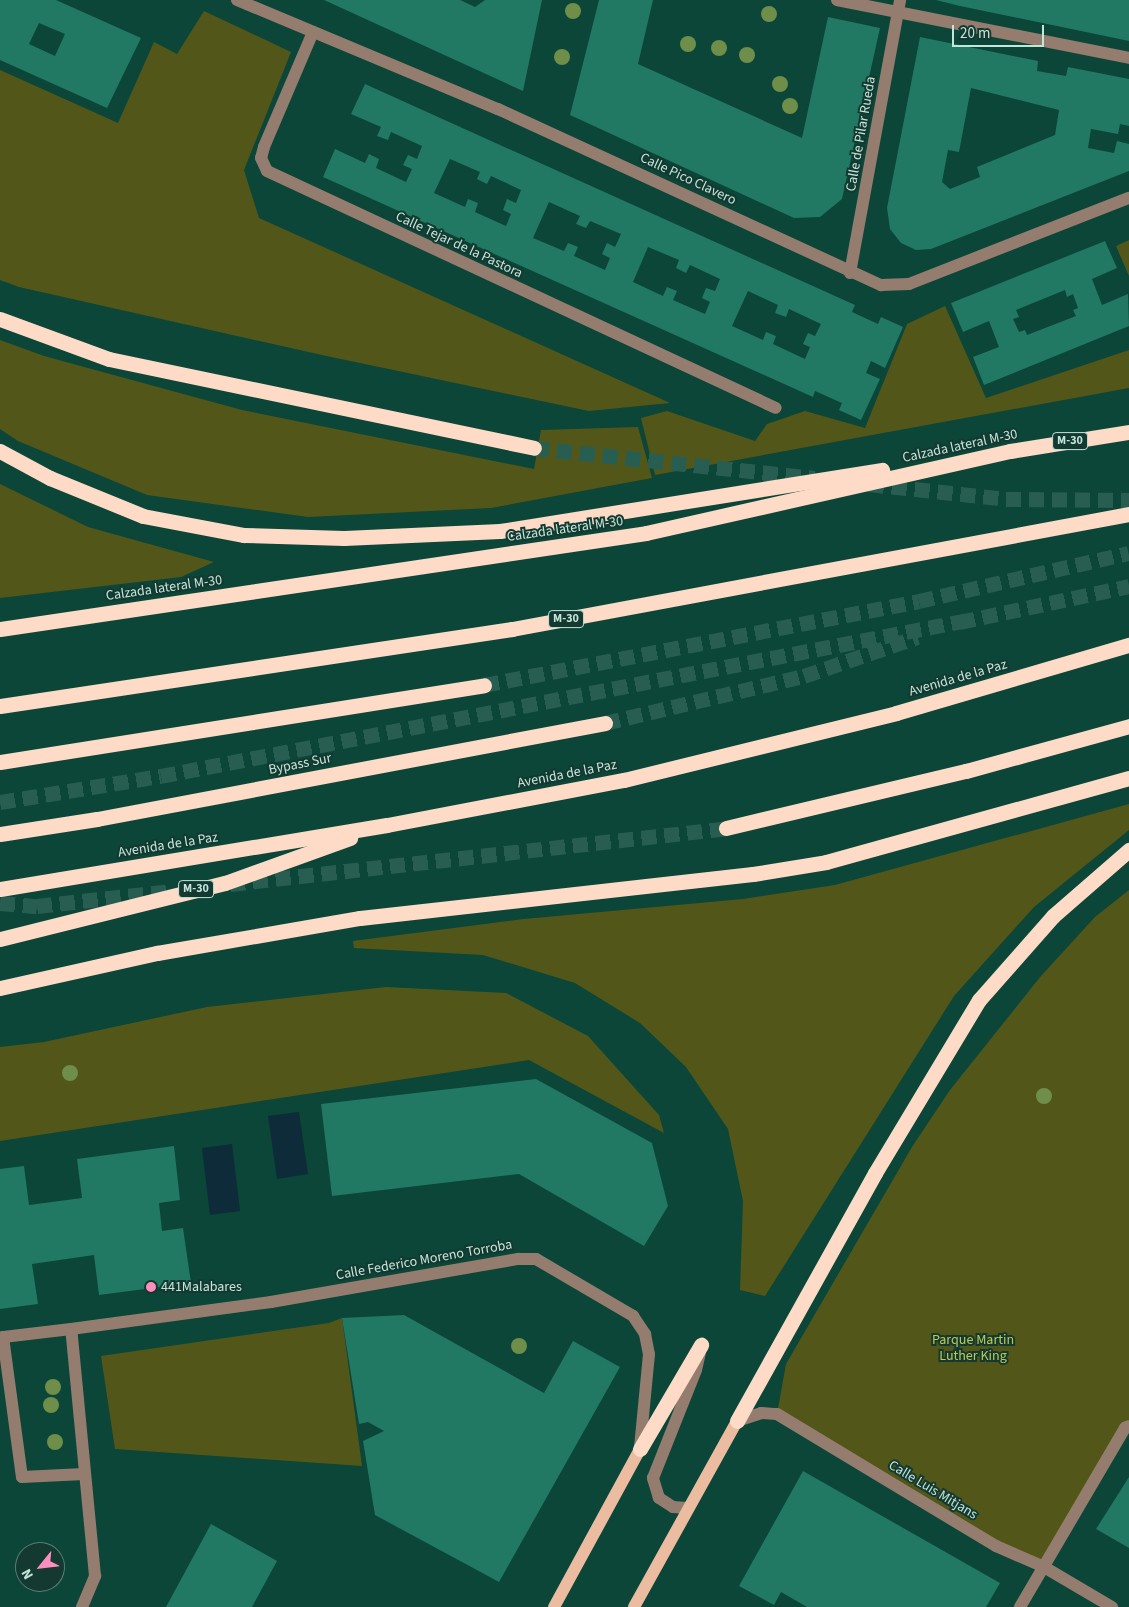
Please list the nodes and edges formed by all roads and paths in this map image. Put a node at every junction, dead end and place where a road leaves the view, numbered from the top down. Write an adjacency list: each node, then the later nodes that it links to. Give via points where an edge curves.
1 (237, 0): 4 (street, Calle Pico Clavero)
2 (837, 0): 3 (street)
3 (899, 6): 5 (street); 7 (street, Calle de Pilar Rueda)
4 (314, 32): 7 (street, Calle Pico Clavero, via 498,109); 9 (street, Calle Tejar de la Pastora, via 264,147 261,158 267,171)
5 (1129, 58)
6 (1129, 198): 7 (street, Calle Pico Clavero, via 909,284 881,285)
7 (850, 273)
8 (0, 320): 11 (highway, via 108,359)
9 (776, 408)
10 (1129, 432): 13 (highway, Calzada lateral M-30 / M-30)
11 (534, 448)
12 (0, 451): 13 (highway, via 50,478 143,516 244,535 344,538 500,531)
13 (1010, 451): 15 (highway, Calzada lateral M-30 / M-30, via 646,533)
14 (1129, 514): 18 (highway, M-30, via 512,629)
15 (0, 629)
16 (1129, 645): 23 (highway, Avenida de la Paz / M-30, via 896,713 624,780)
17 (484, 685): 21 (highway)
18 (0, 706)
19 (605, 722): 25 (highway, Bypass Sur, via 97,819)
20 (1129, 726): 24 (highway, via 966,771)
21 (0, 762)
22 (1129, 778): 29 (highway, via 826,862 753,874 360,918 158,954)
23 (387, 825): 27 (highway, Avenida de la Paz / M-30); 28 (highway, M-30, via 225,882)
24 (726, 828)
25 (0, 834)
26 (1129, 850): 33 (highway, via 1053,916 979,1000 874,1173)
27 (0, 889)
28 (0, 939)
29 (0, 988)
30 (71, 1329): 31 (street, Calle Federico Moreno Torroba); 35 (street, Calle Federico Moreno Torroba, via 271,1302 518,1258 536,1259 633,1316 645,1334 649,1354); 36 (street)
31 (1, 1337): 36 (street, Calle Federico Moreno Torroba, via 22,1477)
32 (701, 1345): 35 (highway); 37 (street, via 696,1370 653,1478 659,1498 673,1507)
33 (737, 1421): 37 (main road); 38 (street, Calle Luis Mitjans, via 761,1413 777,1414 996,1546)
34 (1129, 1426): 38 (street)
35 (640, 1449): 40 (main road)
36 (84, 1474): 39 (street, via 95,1576)
37 (687, 1508): 41 (main road)
38 (1044, 1567): 42 (street); 43 (street, Calle Luis Mitjans)
39 (82, 1607)
40 (554, 1607)
41 (634, 1607)
42 (1020, 1607)
43 (1112, 1607)

